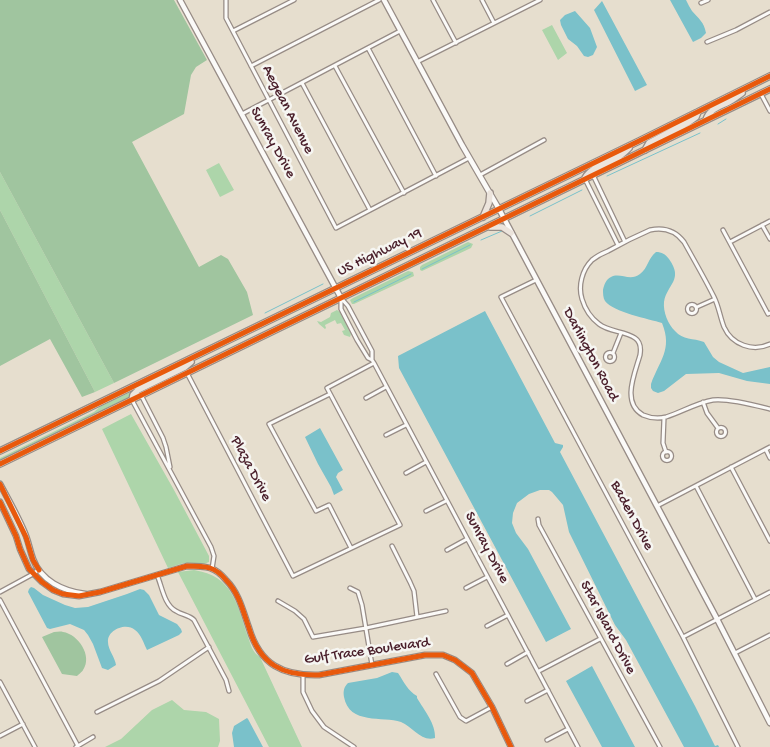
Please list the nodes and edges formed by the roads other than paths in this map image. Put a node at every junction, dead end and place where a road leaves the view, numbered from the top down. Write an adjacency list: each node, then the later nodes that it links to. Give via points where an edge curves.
1 (180, 0): 30 (street, Sunray Drive)
2 (226, 0): 15 (street, Aegean Avenue, via 226,18)
3 (294, 0): 15 (street)
4 (379, 0): 20 (street)
5 (384, 0): 14 (street, Darlington Road)
6 (433, 0): 17 (street)
7 (482, 0): 13 (street)
8 (540, 0): 10 (street)
9 (708, 0): 11 (street)
10 (532, 2): 13 (street)
11 (701, 3)
12 (770, 12): 16 (street)
13 (494, 23): 17 (street)
14 (400, 31): 18 (street); 19 (street, Darlington Road)
15 (233, 32): 20 (street, Aegean Avenue)
16 (706, 42)
17 (456, 43): 19 (street)
18 (368, 48): 21 (street); 37 (street)
19 (417, 62): 35 (street, Darlington Road)
20 (251, 66): 27 (street, Aegean Avenue)
21 (335, 66): 23 (street); 40 (street)
22 (770, 76): 24 (highway, US Highway 19)
23 (302, 83): 27 (street); 43 (street)
24 (751, 85): 29 (highway, US Highway 19); 31 (highway, via 734,100 710,112)
25 (770, 89): 26 (highway, US Highway 19)
26 (760, 94): 28 (street); 31 (highway, US Highway 19)
27 (268, 100): 30 (street); 43 (street, Aegean Avenue, via 336,228)
28 (770, 111)
29 (698, 112): 33 (highway, US Highway 19); 34 (highway, via 693,120 649,143)
30 (242, 114): 58 (street, Sunray Drive)
31 (706, 120): 34 (highway, US Highway 19)
32 (544, 140): 38 (street)
33 (639, 141): 39 (highway, via 617,158 594,169); 42 (highway, US Highway 19)
34 (645, 150): 36 (highway, US Highway 19)
35 (469, 158): 37 (street); 38 (street, Darlington Road)
36 (593, 175): 39 (highway, US Highway 19); 51 (street)
37 (436, 176): 40 (street)
38 (480, 176): 41 (street, Darlington Road)
39 (585, 179): 45 (highway, US Highway 19); 52 (street)
40 (404, 193): 43 (street)
41 (490, 193): 42 (street, Darlington Road); 44 (highway, via 490,203)
42 (499, 209): 44 (highway, US Highway 19); 45 (street, Darlington Road)
43 (370, 210)
44 (482, 217): 58 (highway, US Highway 19)
45 (504, 219): 48 (highway, US Highway 19); 50 (street, Darlington Road)
46 (770, 221): 47 (street)
47 (762, 225): 53 (street); 55 (street)
48 (486, 228): 50 (highway, via 498,226); 59 (highway, US Highway 19)
49 (723, 230): 55 (street)
50 (511, 233): 57 (street, Darlington Road)
51 (621, 234): 52 (street); 54 (street)
52 (614, 237): 56 (street)
53 (770, 239)
54 (625, 242): 56 (street); 60 (street, via 659,228 675,233 684,242)
55 (730, 242): 62 (street)
56 (618, 245): 63 (street, via 590,262 580,287 591,318)
57 (536, 280): 94 (street, Darlington Road); 124 (street, Baden Drive, via 501,297)
58 (336, 288): 59 (street, Sunray Drive); 66 (highway, US Highway 19)
59 (341, 298): 67 (street, Sunray Drive, via 372,351); 67 (street, Sunray Drive, via 341,309); 68 (highway, US Highway 19)
60 (715, 299): 61 (street); 64 (street, via 726,330 734,340 751,347)
61 (697, 307)
62 (769, 313)
63 (621, 333): 65 (street); 76 (street, via 634,337 640,346 630,393 633,404 645,416)
64 (770, 344)
65 (613, 353)
66 (198, 355): 73 (highway, via 184,367 138,390); 82 (highway, US Highway 19)
67 (373, 362): 69 (street, Sunray Drive); 70 (street, via 327,388)
68 (187, 373): 71 (highway, US Highway 19); 102 (street, Plaza Drive, via 293,576)
69 (386, 387): 72 (street); 77 (street, Sunray Drive)
70 (330, 394): 102 (street, via 400,524); 102 (street, via 269,424 316,512 329,505)
71 (141, 395): 73 (highway, US Highway 19); 88 (street, via 163,438)
72 (366, 398)
73 (132, 400): 86 (highway, US Highway 19); 88 (street)
74 (703, 402): 75 (street, via 720,400); 76 (street); 78 (street)
75 (770, 409)
76 (664, 418): 83 (street)
77 (406, 425): 79 (street); 85 (street, Sunray Drive)
78 (718, 428)
79 (386, 435)
80 (770, 447): 81 (street)
81 (766, 450): 84 (street); 87 (street)
82 (0, 452)
83 (666, 452)
84 (770, 458)
85 (426, 462): 89 (street); 92 (street, Sunray Drive)
86 (0, 464)
87 (731, 468): 91 (street); 100 (street)
88 (170, 470): 104 (street, via 214,554)
89 (406, 473)
90 (0, 484): 98 (street)
91 (696, 486): 94 (street); 114 (street)
92 (446, 501): 96 (street); 99 (street, Sunray Drive)
93 (0, 502): 95 (street)
94 (657, 506): 120 (street, Darlington Road)
95 (4, 510): 98 (street, via 11,520); 106 (street)
96 (426, 511)
97 (538, 519): 125 (street, Star Island Drive)
98 (20, 523): 105 (street)
99 (467, 539): 103 (street); 108 (street, Sunray Drive)
100 (770, 542)
101 (392, 546): 119 (street, via 414,591)
102 (351, 548)
103 (447, 550)
104 (212, 569): 107 (street, via 187,566); 133 (street, Gulf Trace Boulevard, via 232,587 242,604 257,648 270,664)
105 (38, 570): 106 (street); 113 (street, via 66,590)
106 (33, 574): 111 (street); 113 (street, via 63,594)
107 (157, 574): 113 (street); 126 (street, via 168,604 176,612 194,620)
108 (487, 577): 110 (street); 118 (street, Sunray Drive)
109 (350, 588): 122 (street, via 358,592)
110 (466, 588)
111 (0, 592)
112 (770, 592): 114 (street)
113 (89, 594)
114 (756, 599): 120 (street)
115 (0, 600): 146 (street)
116 (278, 601): 122 (street, via 304,619 313,637)
117 (446, 612): 119 (street)
118 (508, 615): 121 (street); 127 (street, Sunray Drive)
119 (416, 617): 122 (street)
120 (717, 619): 124 (street); 128 (street, Darlington Road)
121 (487, 626)
122 (366, 628): 130 (street)
123 (770, 636): 128 (street)
124 (683, 637): 152 (street, Baden Drive)
125 (600, 639): 131 (street); 151 (street, Star Island Drive)
126 (209, 647): 136 (street); 139 (street, via 160,681)
127 (528, 652): 129 (street); 131 (street, Sunray Drive)
128 (735, 653): 140 (street, Darlington Road)
129 (507, 664)
130 (372, 665): 133 (street, Gulf Trace Boulevard); 138 (street, Gulf Trace Boulevard, via 425,655 443,655 472,673)
131 (539, 671): 135 (street, Sunray Drive)
132 (436, 674): 138 (street, via 460,717 466,721)
133 (303, 676): 148 (street, via 303,692 312,711 324,727)
134 (0, 682): 141 (street)
135 (548, 690): 137 (street); 142 (street, Sunray Drive)
136 (229, 691)
137 (527, 702)
138 (492, 708): 149 (street, Gulf Trace Boulevard)
139 (97, 712)
140 (770, 723)
141 (23, 724): 143 (street); 147 (street)
142 (568, 729): 145 (street); 150 (street, Sunray Drive)
143 (0, 736)
144 (93, 738): 146 (street)
145 (547, 740)
146 (77, 746)
147 (35, 747)
148 (354, 747)
149 (512, 747)
150 (578, 747)
151 (660, 747)
152 (738, 747)

